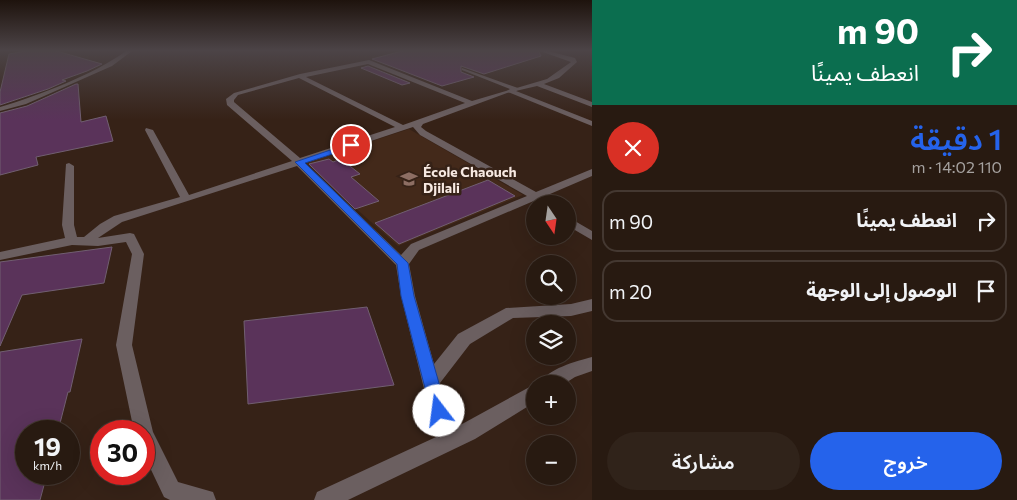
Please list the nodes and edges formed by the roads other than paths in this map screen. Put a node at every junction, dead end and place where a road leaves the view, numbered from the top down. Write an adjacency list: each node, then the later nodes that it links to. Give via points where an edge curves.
1 (89, 74): 11 (street)
2 (308, 74): 6 (street)
3 (400, 74): 9 (street)
4 (476, 74): 8 (street)
5 (561, 74): 7 (street, via 550,82)
6 (300, 76): 14 (street); 16 (street, via 236,94 230,99 230,103)
7 (537, 84): 8 (street); 10 (street)
8 (513, 90): 9 (street); 13 (street)
9 (473, 104): 12 (street)
10 (592, 105)
11 (0, 109)
12 (420, 122): 14 (street); 19 (street, via 417,127 423,133)
13 (592, 124)
14 (403, 128): 16 (street)
15 (149, 130): 21 (street)
16 (299, 162): 21 (street); 27 (street)
17 (69, 166): 25 (street, via 68,225)
18 (592, 172): 20 (street)
19 (530, 195)
20 (548, 195)
21 (186, 199): 25 (street, via 118,219)
22 (526, 205): 27 (street, via 415,248)
23 (576, 226): 24 (street)
24 (592, 236)
25 (80, 241): 26 (street); 35 (street, via 130,237 138,254 124,345 144,434 171,490)
26 (0, 256)
27 (402, 263): 31 (street)
28 (592, 305): 31 (street, via 571,310 511,312 464,339)
29 (592, 364): 30 (street)
30 (563, 375)
31 (431, 382): 33 (street)
32 (526, 397): 33 (street)
33 (447, 441): 34 (street)
34 (388, 470): 36 (street); 37 (street)
35 (205, 500)
36 (325, 500)
37 (333, 500)

